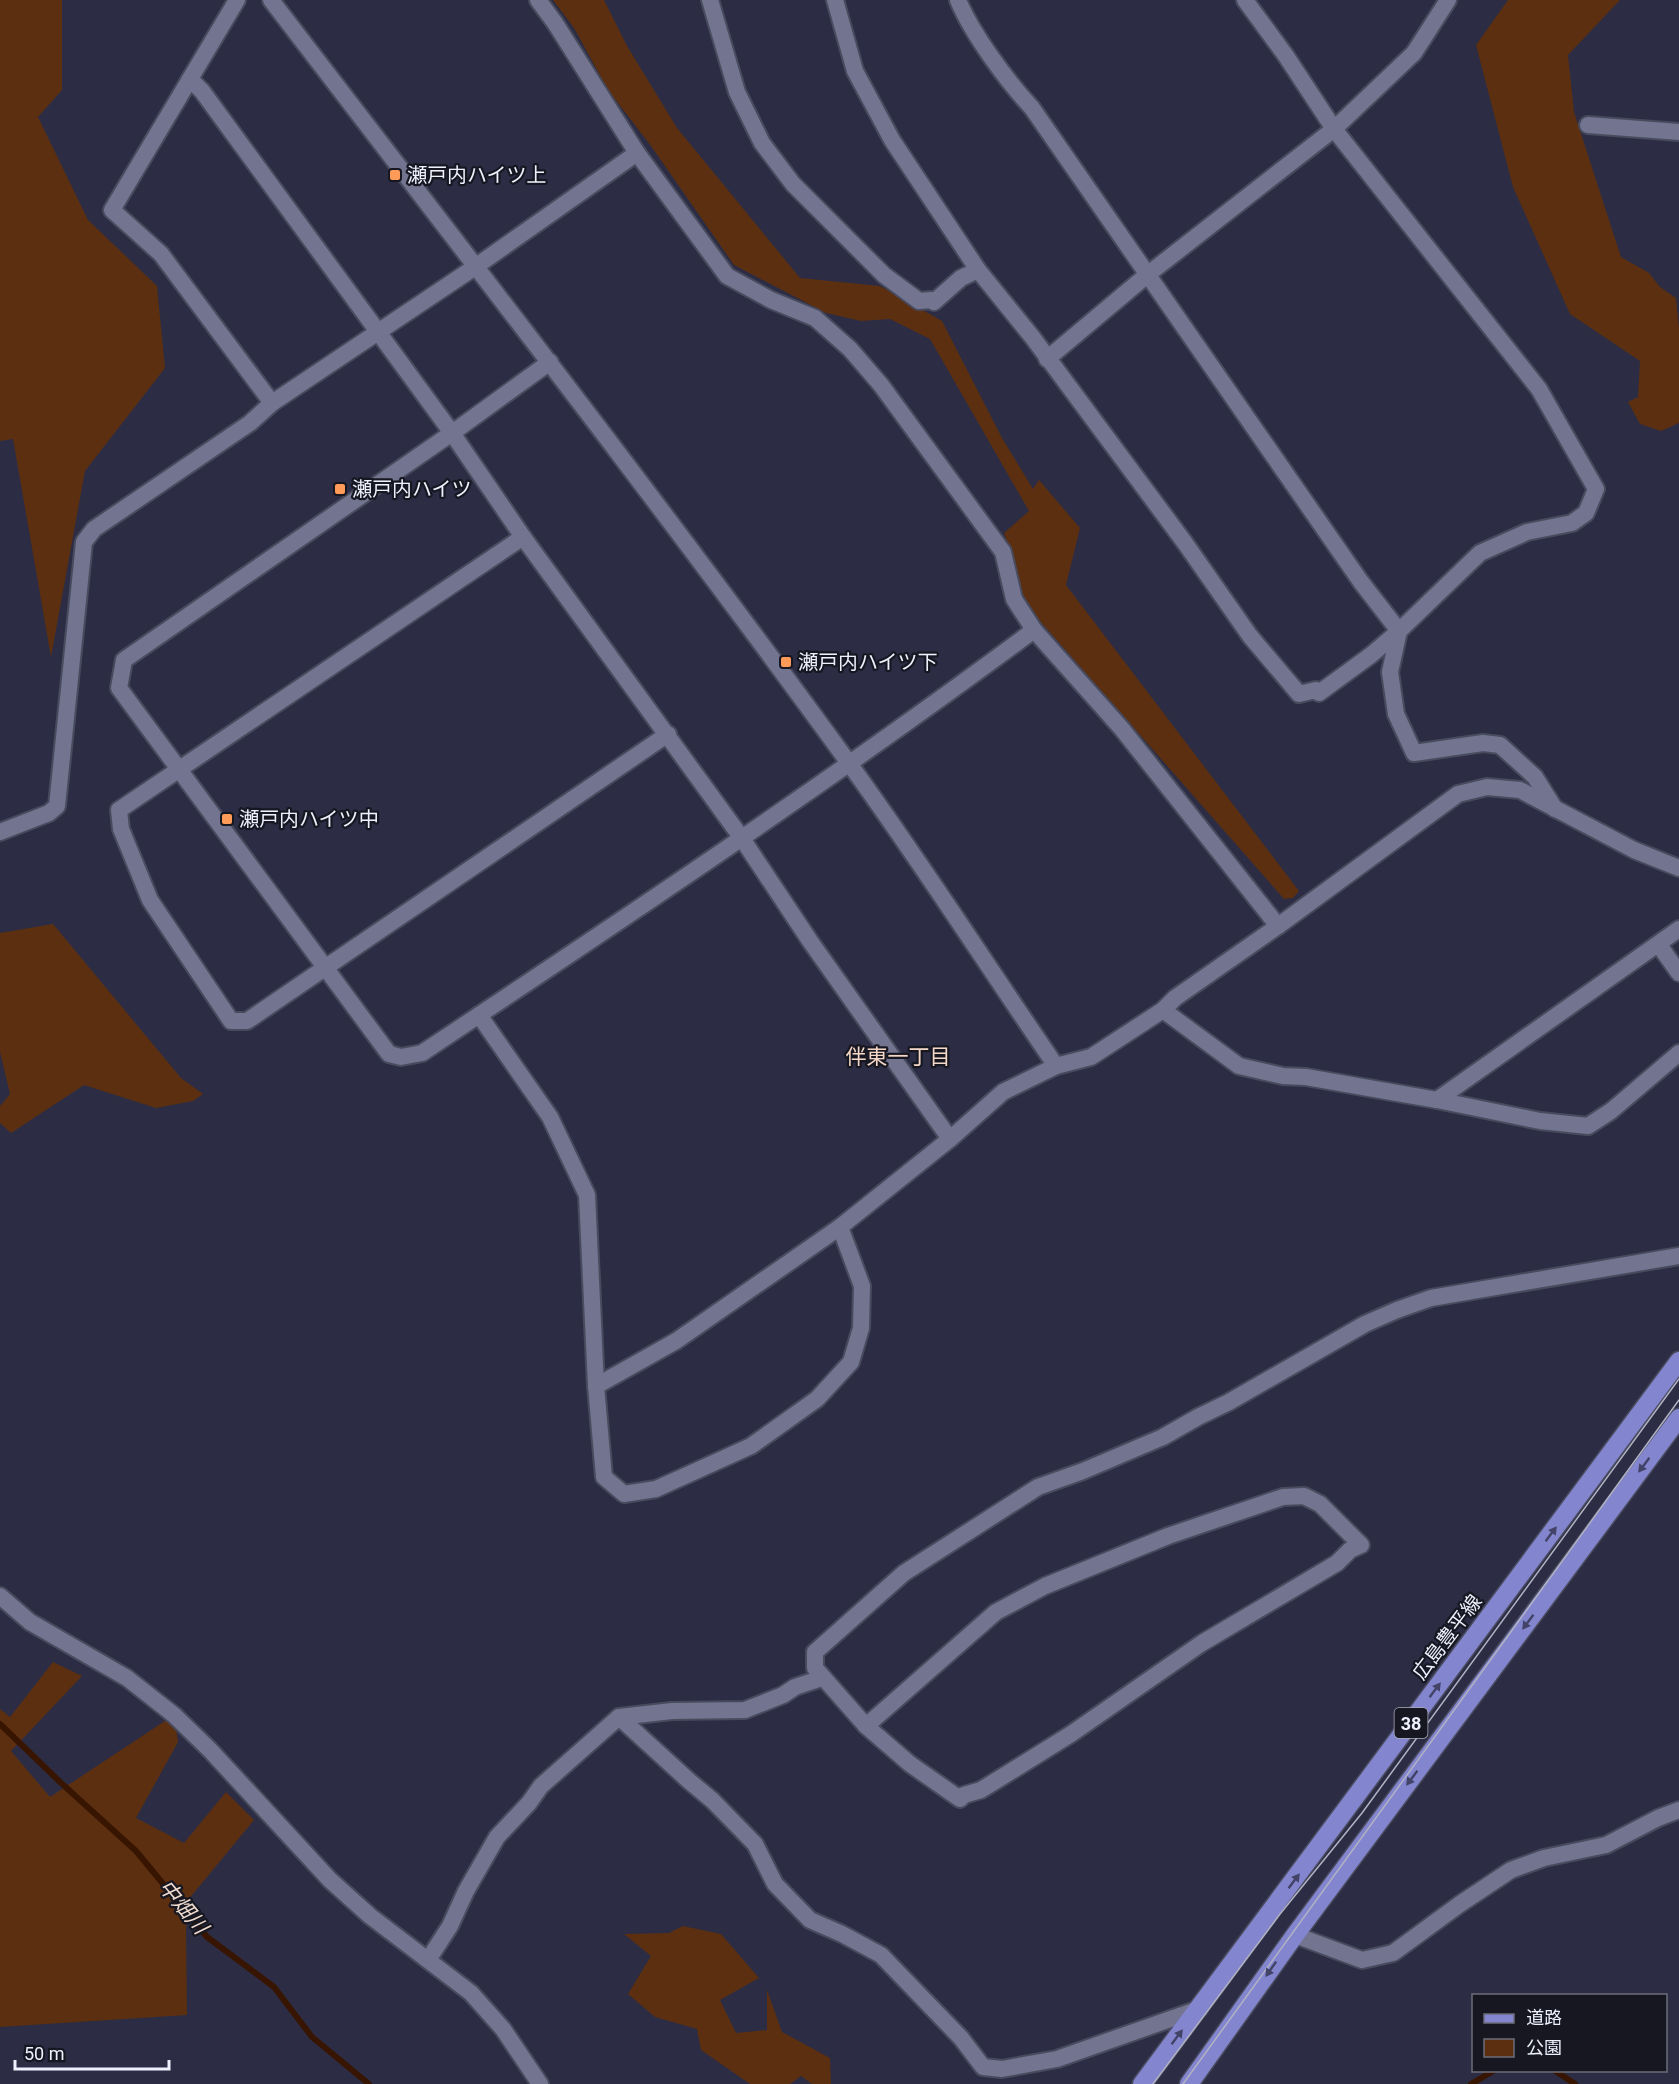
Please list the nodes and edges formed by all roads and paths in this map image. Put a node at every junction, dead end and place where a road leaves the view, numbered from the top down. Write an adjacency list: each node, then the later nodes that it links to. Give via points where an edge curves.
1 (237, 0): 9 (street)
2 (271, 0): 14 (street)
3 (538, 0): 13 (street)
4 (710, 0): 15 (street, via 736,92 762,143 801,193 884,276 919,301 934,302 961,278)
5 (835, 0): 15 (street, via 855,71 892,140)
6 (957, 0): 16 (street, via 1014,90 1032,108)
7 (1245, 0): 11 (street)
8 (1448, 0): 11 (street, via 1414,52)
9 (190, 79): 17 (street); 20 (street, via 112,210 161,254)
10 (1588, 125): 12 (street)
11 (1334, 129): 16 (street); 24 (street, via 1539,389 1596,489 1586,513 1572,523 1527,532 1480,553)
12 (1679, 132)
13 (637, 153): 14 (street); 23 (street, via 727,276 815,318 850,349 881,385 1003,552 1014,599)
14 (475, 267): 17 (street); 19 (street)
15 (978, 270): 18 (street)
16 (1147, 275): 18 (street); 24 (street)
17 (377, 332): 20 (street); 21 (street)
18 (1047, 359): 24 (street, via 1250,636 1299,694 1316,690 1319,693)
19 (550, 362): 21 (street); 26 (street)
20 (272, 403): 29 (street, via 250,423 94,529 84,542 57,806 49,813)
21 (452, 433): 22 (street); 27 (street, via 124,660 118,688)
22 (523, 537): 25 (street); 27 (street)
23 (1034, 630): 26 (street); 32 (street, via 1122,729)
24 (1399, 632): 28 (street, via 1390,672 1396,714 1414,753 1482,743 1500,745 1535,777)
25 (668, 734): 30 (street); 35 (street)
26 (849, 762): 30 (street); 40 (street)
27 (178, 769): 35 (street); 35 (street, via 119,810 121,829 150,900 231,1021 247,1021)
28 (1555, 809): 31 (street, via 1634,850); 32 (street, via 1520,790 1487,787 1458,794)
29 (0, 832)
30 (741, 837): 38 (street); 42 (street)
31 (1679, 868)
32 (1278, 926): 37 (street)
33 (1679, 929): 34 (street)
34 (1659, 945): 36 (street); 41 (street)
35 (326, 969): 38 (street, via 389,1054 401,1057 422,1053)
36 (1679, 973)
37 (1162, 1010): 40 (street, via 1091,1056); 41 (street, via 1239,1066)
38 (479, 1015): 46 (street, via 550,1117 587,1195)
39 (1679, 1053): 41 (street, via 1588,1126 1540,1121)
40 (1056, 1066): 42 (street, via 1003,1092)
41 (1437, 1100)
42 (950, 1139): 43 (street)
43 (840, 1227): 46 (street, via 676,1341); 46 (street, via 862,1286 861,1328 851,1362 817,1399 751,1446 656,1489 624,1494 604,1477)
44 (1679, 1256): 49 (street, via 1431,1298 1365,1324 1164,1437 1038,1487 904,1573 815,1652 815,1668)
45 (1679, 1360): 55 (main road, 広島豊平線 / 38, one-way to 45)
46 (596, 1386)
47 (1679, 1418): 53 (main road, 38, one-way to 53)
48 (0, 1596): 54 (street, via 30,1622 127,1678 174,1715 330,1880)
49 (822, 1678): 50 (street, via 745,1710 672,1711); 51 (street)
50 (619, 1717): 54 (street, via 541,1786 497,1837); 55 (street, via 755,1844 775,1884 810,1920 882,1955 962,2038 983,2067 1002,2069 1057,2059)
51 (866, 1726): 51 (street, via 996,1612 1045,1586 1168,1536 1283,1497 1304,1496 1320,1504 1361,1545 1202,1642 1071,1734 960,1799 910,1764)
52 (1679, 1810): 53 (street, via 1606,1845 1544,1858 1511,1870 1393,1953 1362,1960)
53 (1295, 1935): 58 (main road, 38, one-way to 58)
54 (428, 1960): 56 (street, via 471,1993 503,2029)
55 (1199, 2009): 57 (main road, 広島豊平線 / 38, one-way to 55)
56 (540, 2084)
57 (1142, 2084)
58 (1189, 2084)

